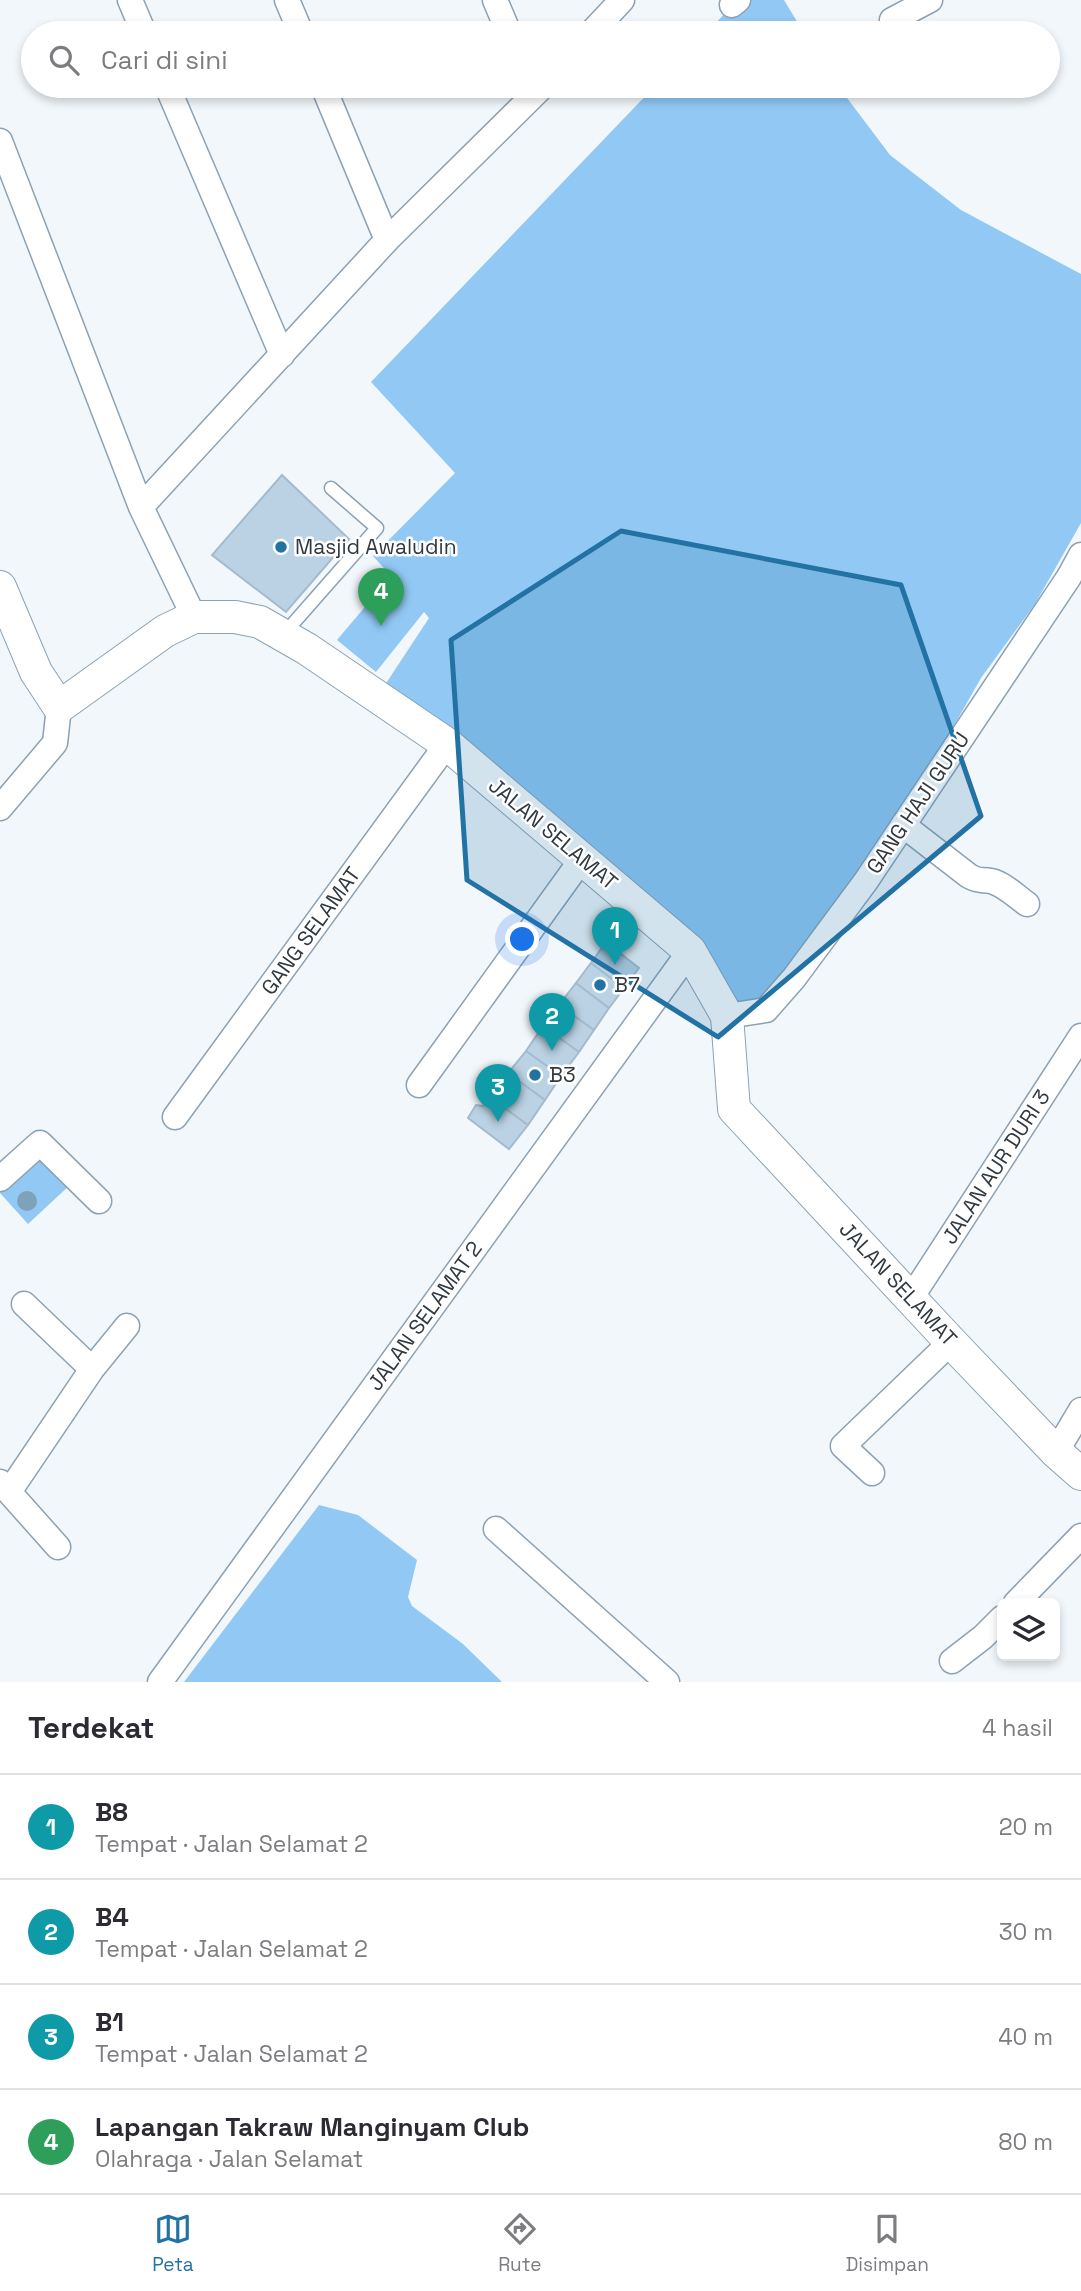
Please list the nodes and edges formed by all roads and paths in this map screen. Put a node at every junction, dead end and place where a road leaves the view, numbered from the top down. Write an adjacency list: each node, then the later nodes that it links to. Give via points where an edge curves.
1 (130, 0): 7 (street)
2 (287, 0): 8 (street)
3 (495, 0): 9 (street)
4 (622, 0): 10 (street)
5 (930, 0): 6 (street)
6 (892, 20)
7 (139, 21)
8 (296, 21)
9 (504, 21)
10 (602, 21)
11 (172, 98): 16 (street)
12 (328, 98): 15 (street)
13 (526, 98): 15 (street)
14 (0, 142): 18 (street)
15 (387, 240): 16 (street)
16 (282, 355): 18 (street)
17 (331, 488): 22 (lane, via 377,528)
18 (141, 507): 21 (street)
19 (1081, 555): 26 (street, GANG HAJI GURU)
20 (0, 587): 23 (street, via 36,672)
21 (194, 617): 22 (street, JALAN SELAMAT, via 260,622); 23 (street, JALAN SELAMAT, via 165,631)
22 (283, 635): 24 (street, JALAN SELAMAT)
23 (59, 707): 25 (street, via 55,743)
24 (447, 744): 27 (street, JALAN SELAMAT); 33 (street, GANG SELAMAT)
25 (0, 808)
26 (903, 825): 28 (street, via 968,876 1002,886); 30 (street, GANG HAJI GURU, via 866,881 766,1010)
27 (582, 859): 29 (street, JALAN SELAMAT); 32 (street)
28 (1027, 904)
29 (690, 951): 30 (street, JALAN SELAMAT); 52 (street, JALAN SELAMAT 2)
30 (727, 1016): 36 (street, JALAN SELAMAT, via 734,1109)
31 (1081, 1037): 36 (street, JALAN AUR DURI 3)
32 (419, 1085)
33 (175, 1117)
34 (0, 1179): 35 (street, via 40,1143)
35 (99, 1201)
36 (911, 1298): 39 (street, JALAN SELAMAT)
37 (24, 1304): 40 (street)
38 (127, 1326): 40 (street)
39 (951, 1342): 42 (street, JALAN SELAMAT); 43 (street, via 843,1446)
40 (92, 1369): 45 (street)
41 (1081, 1410): 42 (street)
42 (1056, 1452): 44 (street, JALAN SELAMAT)
43 (872, 1473)
44 (1081, 1474)
45 (4, 1487): 48 (street)
46 (496, 1529): 53 (street)
47 (1081, 1536): 49 (street)
48 (58, 1547)
49 (1021, 1598)
50 (997, 1623): 51 (street)
51 (952, 1661)
52 (160, 1682)
53 (667, 1682)

